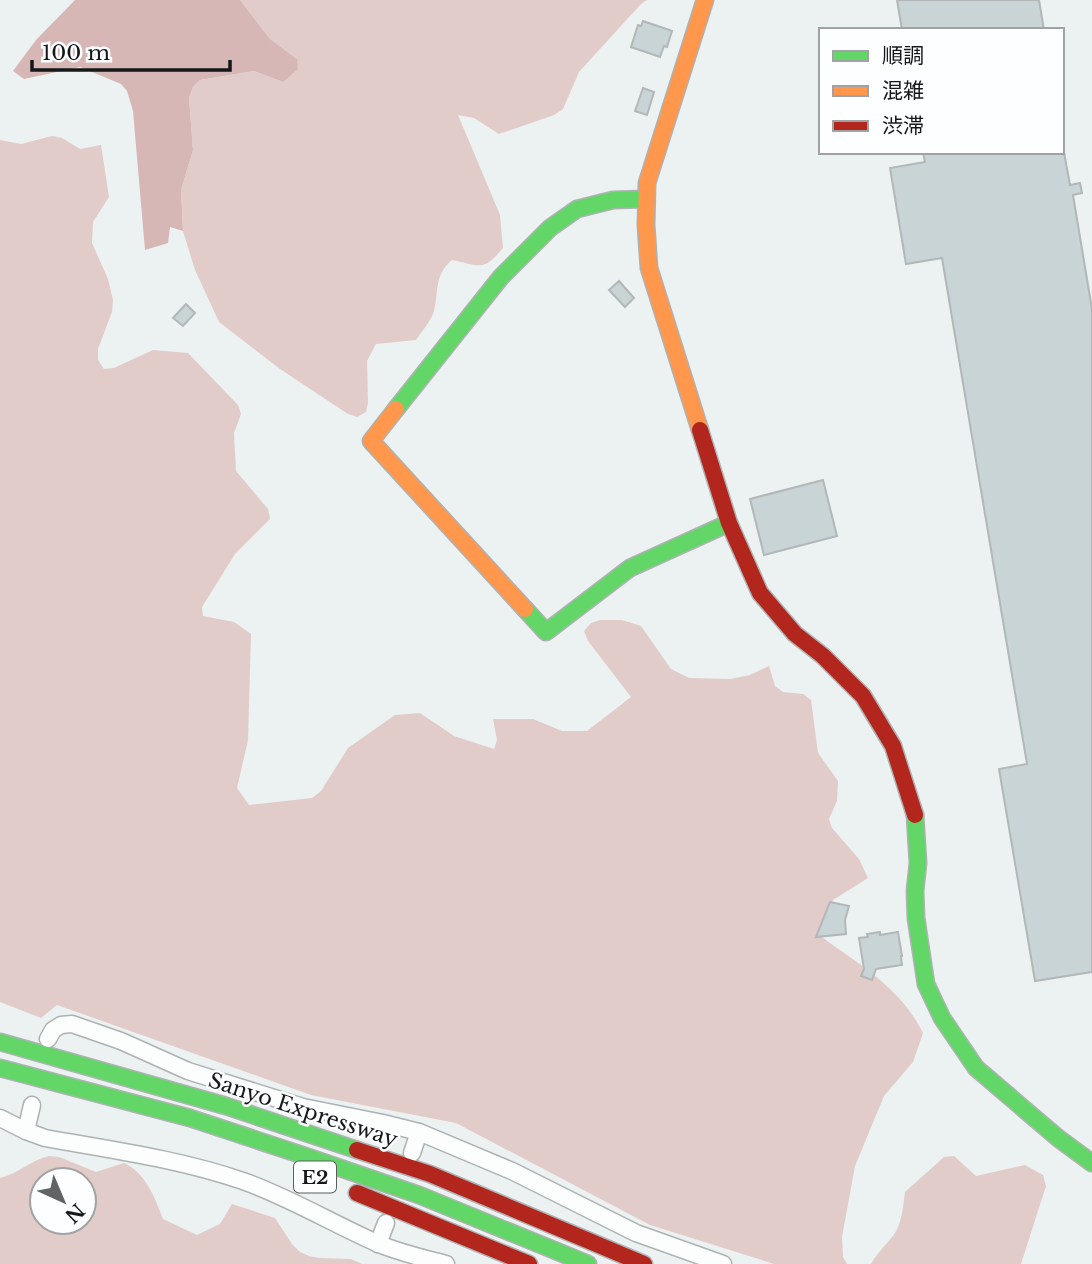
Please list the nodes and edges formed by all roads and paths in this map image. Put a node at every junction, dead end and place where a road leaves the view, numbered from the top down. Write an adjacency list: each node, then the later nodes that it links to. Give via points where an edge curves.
1 (705, 0): 2 (main road)
2 (645, 199): 3 (main road, via 649,268); 3 (main road, via 613,200 577,209 550,228 501,277 371,441 546,632 630,568)
3 (729, 523): 13 (main road, via 760,593 796,634 863,696 894,746 915,810 916,918 926,984 942,1018 976,1068)
4 (48, 1039): 11 (street, via 53,1030 72,1024 188,1071 303,1107)
5 (0, 1042): 17 (main road, Sanyo Expressway / E2, via 330,1140 430,1174)
6 (0, 1068): 7 (main road, E2)
7 (100, 1094): 14 (main road, E2, via 185,1131); 21 (main road, via 190,1118 419,1195)
8 (32, 1105): 10 (street)
9 (0, 1118): 10 (street)
10 (26, 1131): 18 (street, via 175,1161 243,1181)
11 (419, 1132): 12 (street); 24 (street, via 512,1171 636,1233)
12 (412, 1153)
13 (1092, 1163)
14 (290, 1168)
15 (340, 1186): 20 (main road, E2)
16 (386, 1223): 18 (street)
17 (586, 1239): 22 (main road); 23 (main road)
18 (378, 1244): 19 (street)
19 (446, 1264)
20 (528, 1264)
21 (588, 1264)
22 (638, 1264)
23 (644, 1264)
24 (723, 1264)

